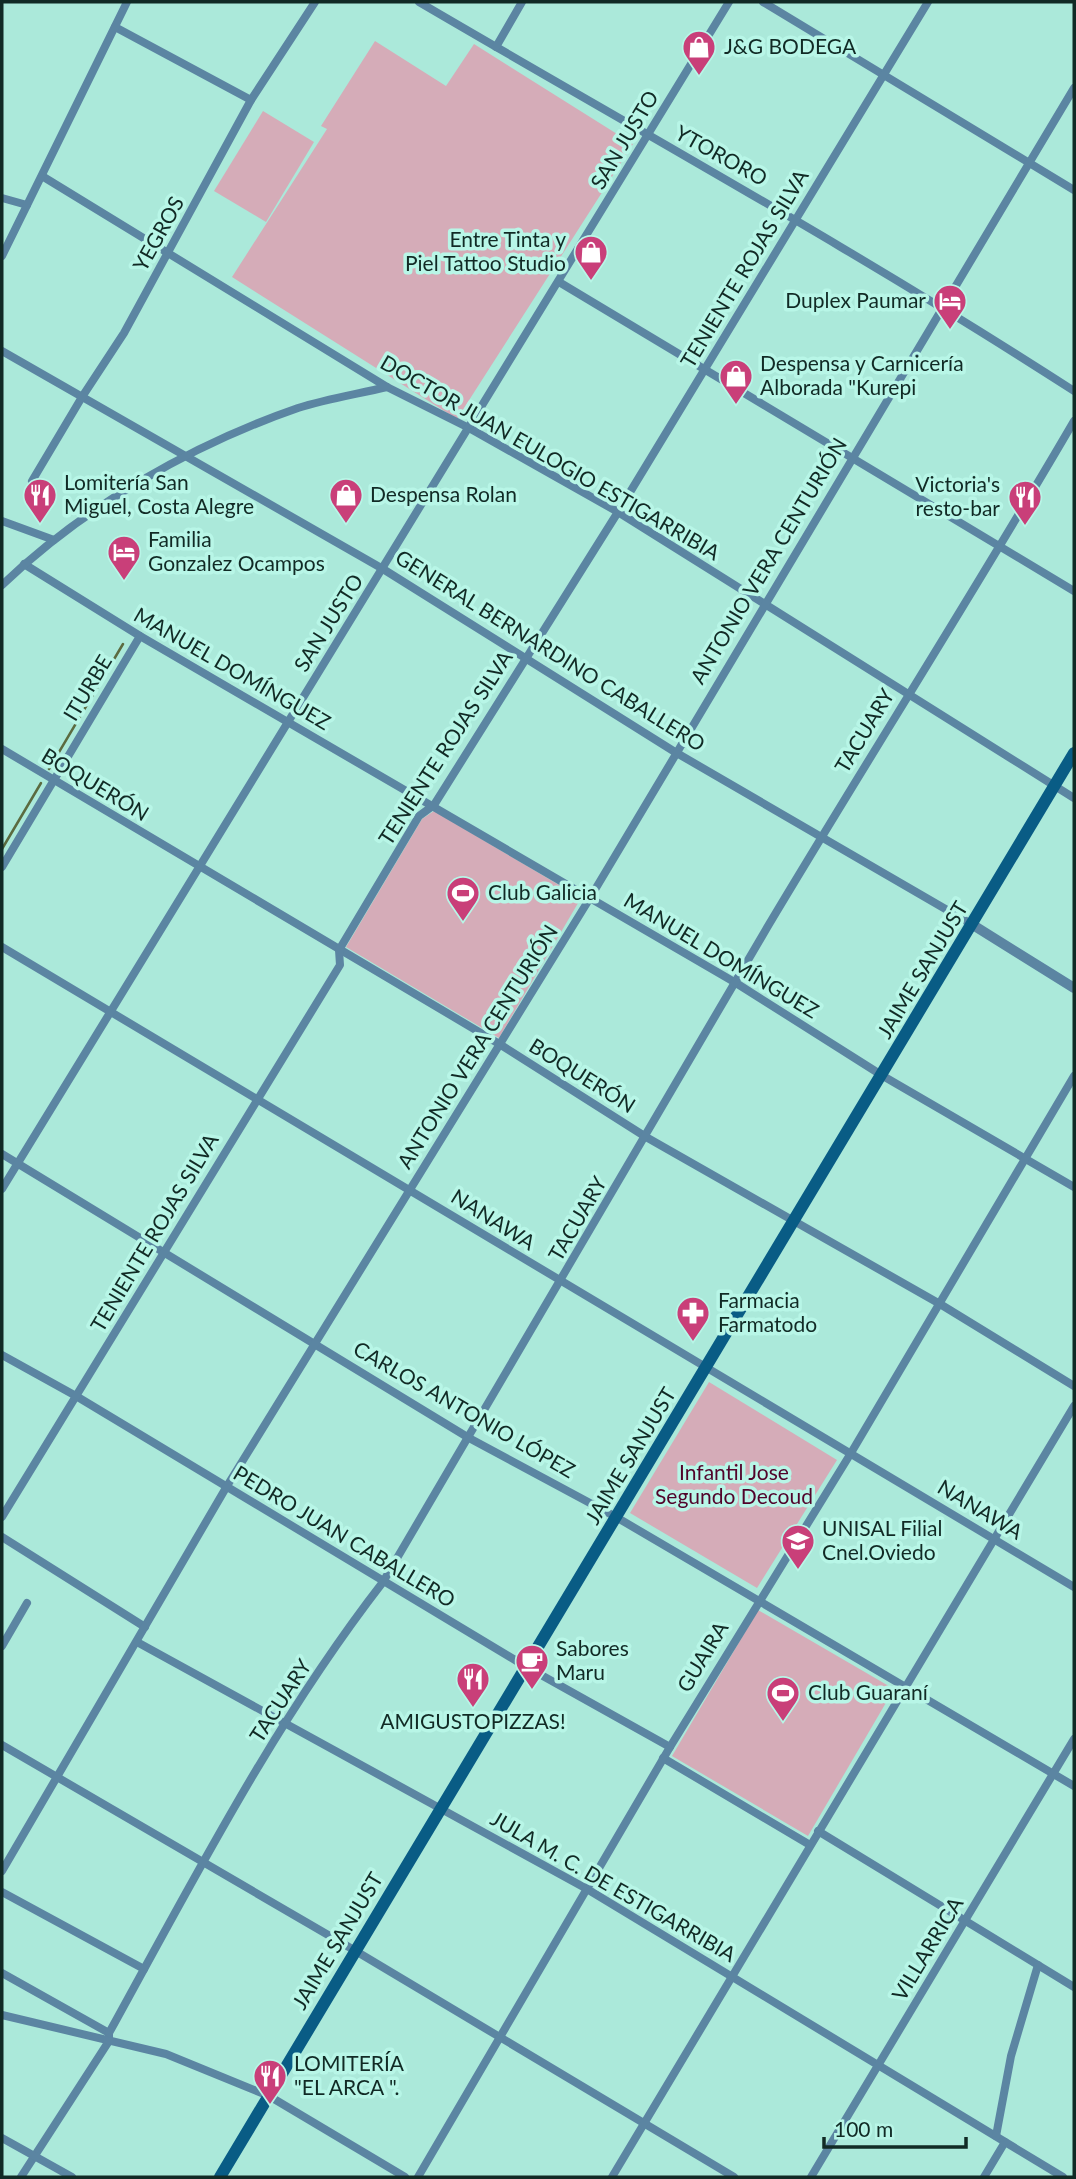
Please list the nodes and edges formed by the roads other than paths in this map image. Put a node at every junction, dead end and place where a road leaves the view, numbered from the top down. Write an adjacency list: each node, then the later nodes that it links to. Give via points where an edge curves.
1 (127, 2): 8 (street)
2 (315, 2): 12 (street, YEGROS)
3 (419, 2): 9 (street, YTORORO)
4 (522, 2): 9 (street)
5 (729, 2): 13 (street, SAN JUSTO)
6 (763, 2): 10 (street)
7 (928, 2): 10 (street, TENIENTE ROJAS SILVA)
8 (115, 27): 12 (street); 15 (street)
9 (496, 47): 13 (street, YTORORO)
10 (885, 73): 14 (street); 19 (street, TENIENTE ROJAS SILVA)
11 (1074, 88): 14 (street, ANTONIO VERA CENTURIÓN)
12 (251, 100): 20 (street, YEGROS)
13 (649, 136): 19 (street, YTORORO); 22 (street, SAN JUSTO)
14 (1029, 163): 16 (street); 23 (street, ANTONIO VERA CENTURIÓN)
15 (42, 176): 18 (street); 20 (street, DOCTOR JUAN EULOGIO ESTIGARRIBIA)
16 (1074, 190)
17 (2, 198): 18 (street)
18 (27, 205): 21 (street)
19 (796, 218): 23 (street, YTORORO); 25 (street, TENIENTE ROJAS SILVA)
20 (167, 254): 26 (street, DOCTOR JUAN EULOGIO ESTIGARRIBIA); 28 (street, YEGROS)
21 (2, 256)
22 (559, 282): 25 (street); 30 (street, SAN JUSTO)
23 (943, 307): 27 (street, YTORORO); 32 (street, ANTONIO VERA CENTURIÓN)
24 (2, 351): 28 (street, GENERAL BERNARDINO CABALLERO)
25 (705, 369): 32 (street); 34 (street, TENIENTE ROJAS SILVA)
26 (387, 387): 30 (street, DOCTOR JUAN EULOGIO ESTIGARRIBIA); 31 (street, via 301,407)
27 (1074, 391)
28 (82, 397): 31 (street, GENERAL BERNARDINO CABALLERO); 33 (street, YEGROS)
29 (1074, 421): 37 (street, TACUARY)
30 (469, 428): 34 (street, DOCTOR JUAN EULOGIO ESTIGARRIBIA); 39 (street, SAN JUSTO)
31 (187, 455): 36 (street); 39 (street, GENERAL BERNARDINO CABALLERO)
32 (851, 458): 37 (street); 42 (street, ANTONIO VERA CENTURIÓN)
33 (32, 481)
34 (618, 512): 42 (street, DOCTOR JUAN EULOGIO ESTIGARRIBIA); 44 (street, TENIENTE ROJAS SILVA)
35 (2, 522): 36 (street)
36 (54, 540): 38 (street)
37 (1001, 546): 41 (street); 45 (street, TACUARY)
38 (24, 564): 40 (street); 43 (street, MANUEL DOMÍNGUEZ)
39 (383, 569): 44 (street, GENERAL BERNARDINO CABALLERO); 46 (street, SAN JUSTO)
40 (2, 585)
41 (1074, 590)
42 (765, 602): 45 (street, DOCTOR JUAN EULOGIO ESTIGARRIBIA); 48 (street, ANTONIO VERA CENTURIÓN)
43 (140, 636): 46 (street, MANUEL DOMÍNGUEZ); 50 (street, ITURBE)
44 (526, 659): 48 (street, GENERAL BERNARDINO CABALLERO); 53 (street, TENIENTE ROJAS SILVA)
45 (908, 693): 51 (street, DOCTOR JUAN EULOGIO ESTIGARRIBIA); 54 (street, TACUARY)
46 (288, 721): 53 (street, MANUEL DOMÍNGUEZ); 55 (street, SAN JUSTO)
47 (2, 749): 50 (street, BOQUERÓN)
48 (675, 752): 54 (street, GENERAL BERNARDINO CABALLERO); 57 (street, ANTONIO VERA CENTURIÓN)
49 (1074, 753): 51 (main road, JAIME SANJUST)
50 (53, 781): 55 (street, BOQUERÓN); 56 (street, ITURBE)
51 (1055, 786): 52 (street, DOCTOR JUAN EULOGIO ESTIGARRIBIA); 58 (main road, JAIME SANJUST)
52 (1074, 798)
53 (434, 806): 57 (street, MANUEL DOMÍNGUEZ); 60 (street, TENIENTE ROJAS SILVA, via 419,816)
54 (822, 838): 58 (street, GENERAL BERNARDINO CABALLERO); 61 (street, TACUARY)
55 (198, 866): 60 (street, BOQUERÓN); 63 (street, SAN JUSTO)
56 (2, 867)
57 (590, 898): 61 (street, MANUEL DOMÍNGUEZ); 64 (street, ANTONIO VERA CENTURIÓN)
58 (972, 925): 62 (street, GENERAL BERNARDINO CABALLERO); 65 (main road, JAIME SANJUST)
59 (2, 947): 63 (street, NANAWA)
60 (340, 950): 64 (street, BOQUERÓN); 67 (street, TENIENTE ROJAS SILVA, via 340,965)
61 (736, 983): 65 (street, MANUEL DOMÍNGUEZ); 68 (street, TACUARY)
62 (1074, 988)
63 (111, 1012): 67 (street, NANAWA); 71 (street, SAN JUSTO)
64 (501, 1045): 68 (street, BOQUERÓN); 74 (street, ANTONIO VERA CENTURIÓN)
65 (883, 1076): 70 (street, MANUEL DOMÍNGUEZ); 75 (main road, JAIME SANJUST)
66 (1074, 1076): 70 (street, GUAIRA)
67 (258, 1098): 74 (street, NANAWA); 76 (street, TENIENTE ROJAS SILVA)
68 (646, 1137): 75 (street, BOQUERÓN); 77 (street, TACUARY)
69 (2, 1154): 71 (street, CARLOS ANTONIO LÓPEZ)
70 (1026, 1158): 72 (street, MANUEL DOMÍNGUEZ); 78 (street, GUAIRA)
71 (19, 1164): 73 (street, SAN JUSTO); 76 (street, CARLOS ANTONIO LÓPEZ)
72 (1074, 1187)
73 (2, 1189)
74 (411, 1190): 77 (street, NANAWA); 79 (street, ANTONIO VERA CENTURIÓN)
75 (796, 1221): 78 (street, BOQUERÓN); 81 (main road, JAIME SANJUST)
76 (165, 1251): 79 (street, CARLOS ANTONIO LÓPEZ); 83 (street, TENIENTE ROJAS SILVA)
77 (561, 1283): 81 (street, NANAWA); 85 (street, TACUARY)
78 (940, 1304): 82 (street, BOQUERÓN); 86 (street, GUAIRA)
79 (316, 1343): 85 (street, CARLOS ANTONIO LÓPEZ); 87 (street, ANTONIO VERA CENTURIÓN)
80 (2, 1354): 83 (street, PEDRO JUAN CABALLERO)
81 (708, 1367): 86 (street, NANAWA); 89 (main road, JAIME SANJUST)
82 (1074, 1386)
83 (76, 1396): 87 (street, PEDRO JUAN CABALLERO); 88 (street, TENIENTE ROJAS SILVA)
84 (1074, 1406): 91 (street)
85 (469, 1437): 89 (street, CARLOS ANTONIO LÓPEZ); 92 (street, TACUARY)
86 (851, 1453): 91 (street, NANAWA); 94 (street, GUAIRA)
87 (227, 1486): 92 (street, PEDRO JUAN CABALLERO); 96 (street, ANTONIO VERA CENTURIÓN)
88 (2, 1517)
89 (616, 1517): 94 (street, CARLOS ANTONIO LÓPEZ); 99 (main road, JAIME SANJUST)
90 (2, 1537): 96 (street)
91 (993, 1539): 93 (street, NANAWA); 100 (street)
92 (383, 1582): 99 (street, PEDRO JUAN CABALLERO); 101 (street, TACUARY)
93 (1074, 1587)
94 (757, 1600): 100 (street, CARLOS ANTONIO LÓPEZ); 104 (street, GUAIRA)
95 (27, 1603): 98 (street)
96 (145, 1627): 97 (street, ANTONIO VERA CENTURIÓN)
97 (137, 1642): 101 (street, JULA M. C. DE ESTIGARRIBIA); 107 (street, ANTONIO VERA CENTURIÓN)
98 (2, 1646)
99 (525, 1666): 104 (street, PEDRO JUAN CABALLERO); 109 (main road, JAIME SANJUST)
100 (904, 1687): 106 (street, CARLOS ANTONIO LÓPEZ); 110 (street)
101 (286, 1724): 109 (street, JULA M. C. DE ESTIGARRIBIA); 112 (street, TACUARY)
102 (1074, 1739): 106 (street, VILLARRICA)
103 (2, 1745): 107 (street)
104 (670, 1746): 105 (street, GUAIRA)
105 (663, 1758): 111 (street); 114 (street, GUAIRA)
106 (1053, 1774): 108 (street, CARLOS ANTONIO LÓPEZ); 116 (street, VILLARRICA)
107 (56, 1777): 112 (street); 113 (street, ANTONIO VERA CENTURIÓN)
108 (1074, 1786)
109 (440, 1808): 114 (street, JULA M. C. DE ESTIGARRIBIA); 117 (main road, JAIME SANJUST)
110 (818, 1831): 111 (street); 116 (street)
111 (810, 1845): 121 (street)
112 (200, 1863): 117 (street); 119 (street, TACUARY)
113 (2, 1871)
114 (587, 1889): 121 (street, JULA M. C. DE ESTIGARRIBIA); 124 (street, GUAIRA)
115 (2, 1892): 119 (street)
116 (965, 1920): 118 (street); 126 (street, VILLARRICA)
117 (354, 1950): 124 (street); 127 (main road, JAIME SANJUST)
118 (1038, 1965): 122 (street); 129 (street, via 1011,2056)
119 (144, 1969): 125 (street, TACUARY)
120 (2, 1973): 125 (street)
121 (731, 1976): 126 (street, JULA M. C. DE ESTIGARRIBIA); 128 (street)
122 (1074, 1987)
123 (2, 2015): 125 (street)
124 (501, 2036): 128 (street); 137 (street, GUAIRA)
125 (109, 2037): 127 (street, via 166,2054); 132 (street, TACUARY)
126 (878, 2066): 129 (street, JULA M. C. DE ESTIGARRIBIA); 140 (street, VILLARRICA)
127 (269, 2096): 135 (main road, JAIME SANJUST); 136 (street)
128 (644, 2124): 138 (street); 139 (street)
129 (996, 2136): 131 (street, JULA M. C. DE ESTIGARRIBIA)
130 (2, 2138): 132 (street)
131 (1005, 2142): 141 (street); 142 (street, JULA M. C. DE ESTIGARRIBIA)
132 (35, 2156): 133 (street, TACUARY); 134 (street)
133 (21, 2177)
134 (72, 2177)
135 (220, 2177)
136 (405, 2177)
137 (418, 2177)
138 (611, 2177)
139 (734, 2177)
140 (810, 2177)
141 (984, 2177)
142 (1063, 2177)

